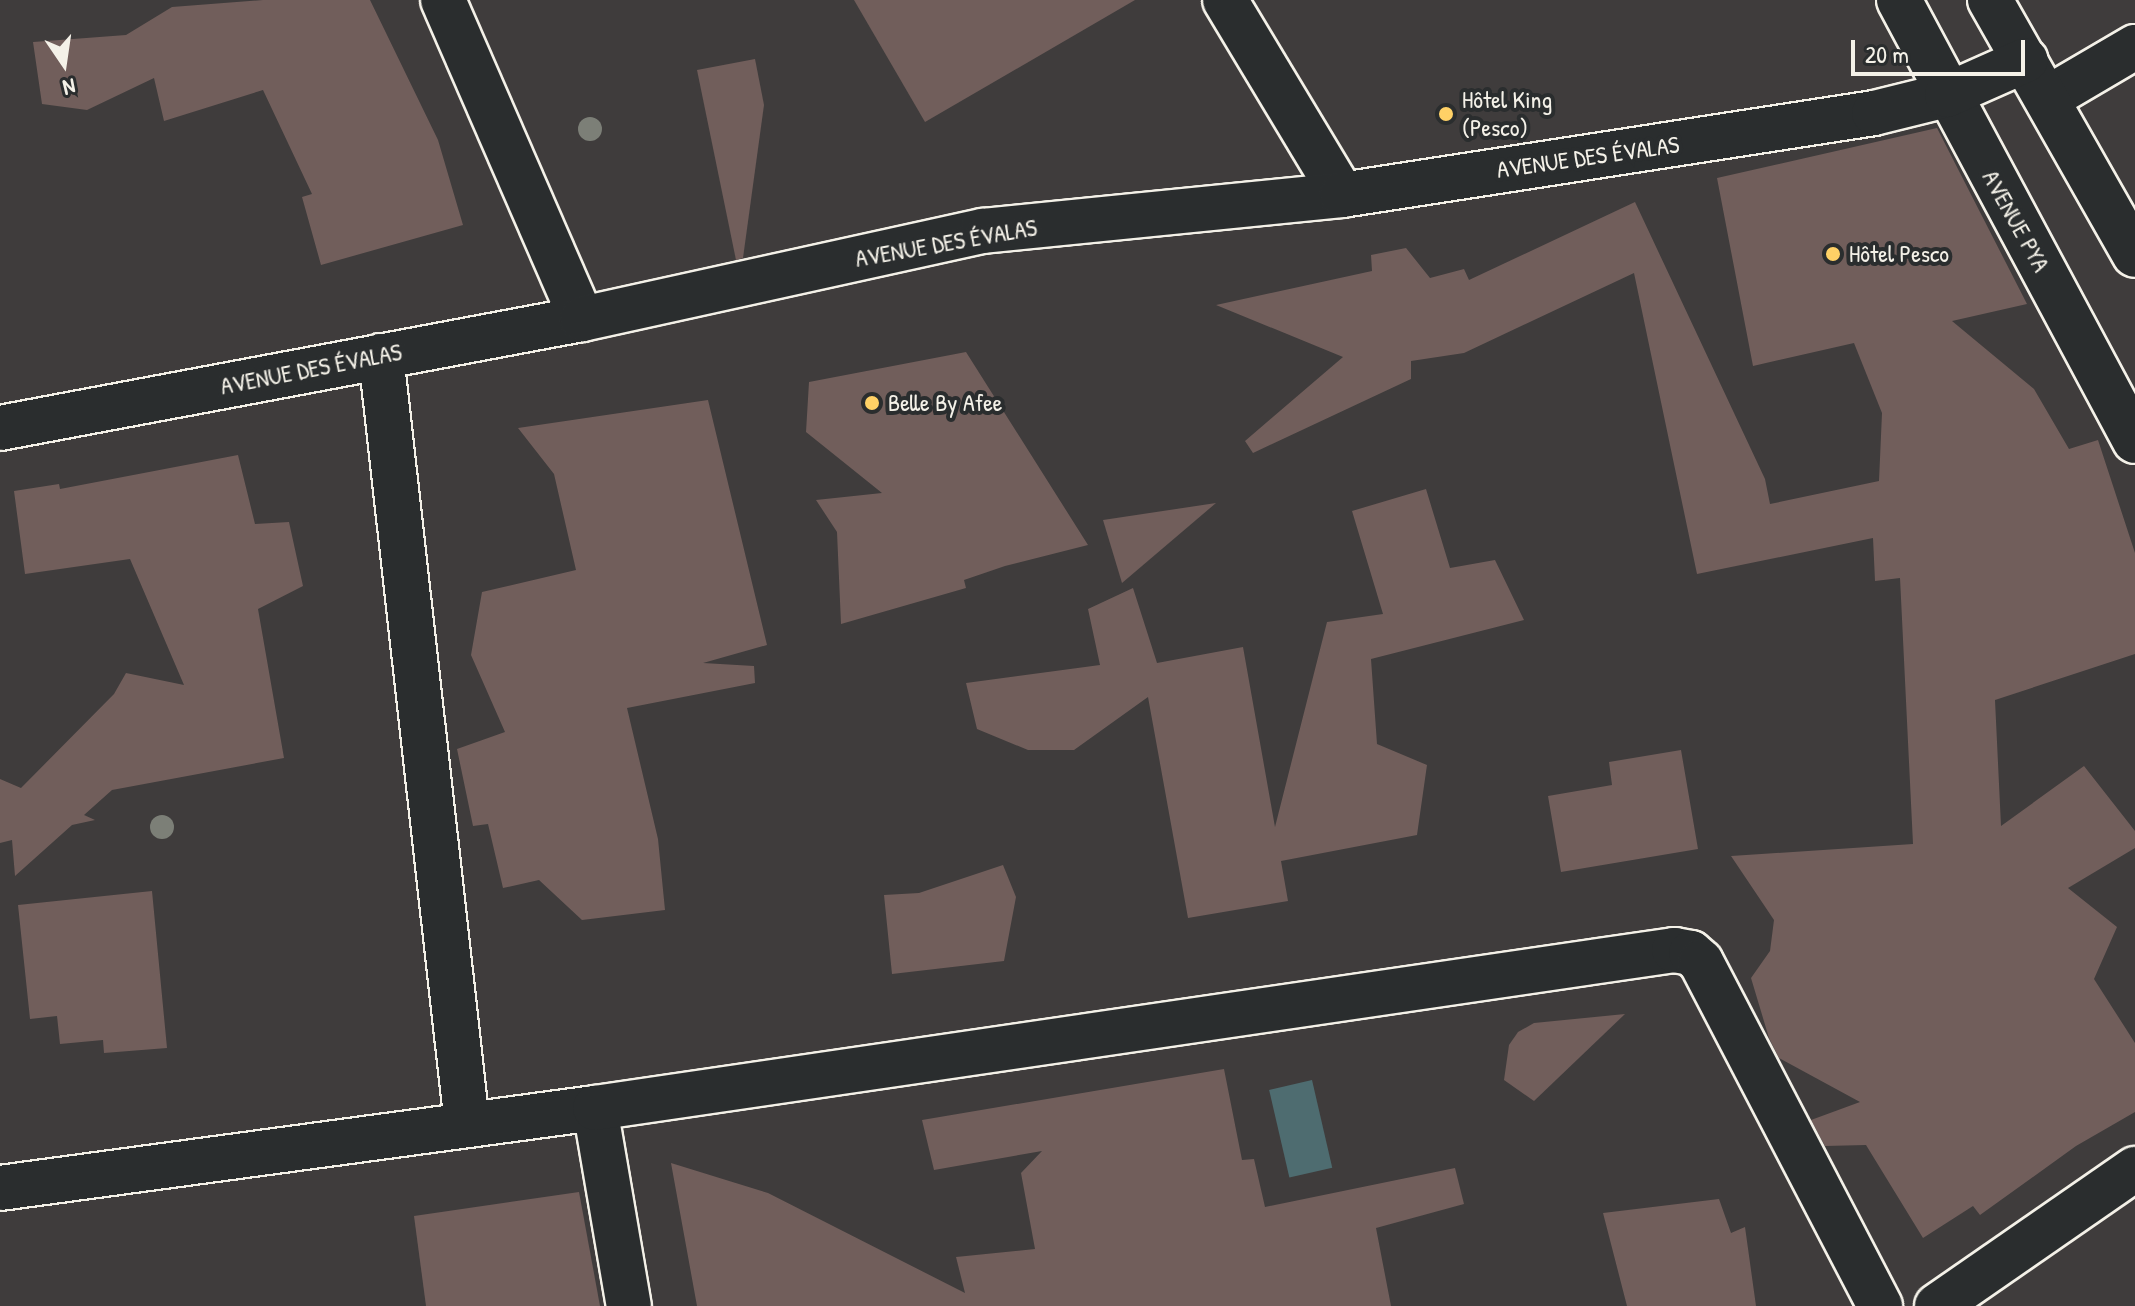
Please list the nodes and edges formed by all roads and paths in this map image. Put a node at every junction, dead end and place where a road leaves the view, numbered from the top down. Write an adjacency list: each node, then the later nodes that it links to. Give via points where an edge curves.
1 (443, 0): 11 (street)
2 (1225, 0): 9 (street)
3 (1899, 0): 7 (street, AVENUE PYA)
4 (1990, 0): 6 (street)
5 (2135, 47): 8 (street)
6 (2026, 60): 7 (street, AVENUE DES ÉVALAS); 8 (street)
7 (1947, 95): 9 (street, AVENUE DES ÉVALAS, via 1874,113); 14 (street, AVENUE PYA)
8 (2048, 98): 10 (street)
9 (1342, 195): 11 (street, AVENUE DES ÉVALAS, via 983,231)
10 (2135, 255)
11 (582, 319): 12 (street, AVENUE DES ÉVALAS)
12 (381, 356): 13 (street, AVENUE DES ÉVALAS); 16 (street)
13 (0, 428)
14 (2135, 441)
15 (595, 1108): 16 (street); 19 (street); 20 (street, via 1674,950 1691,953 1701,962)
16 (467, 1124): 18 (street)
17 (2135, 1169): 21 (street)
18 (0, 1188)
19 (629, 1306)
20 (1880, 1306)
21 (1937, 1306)

